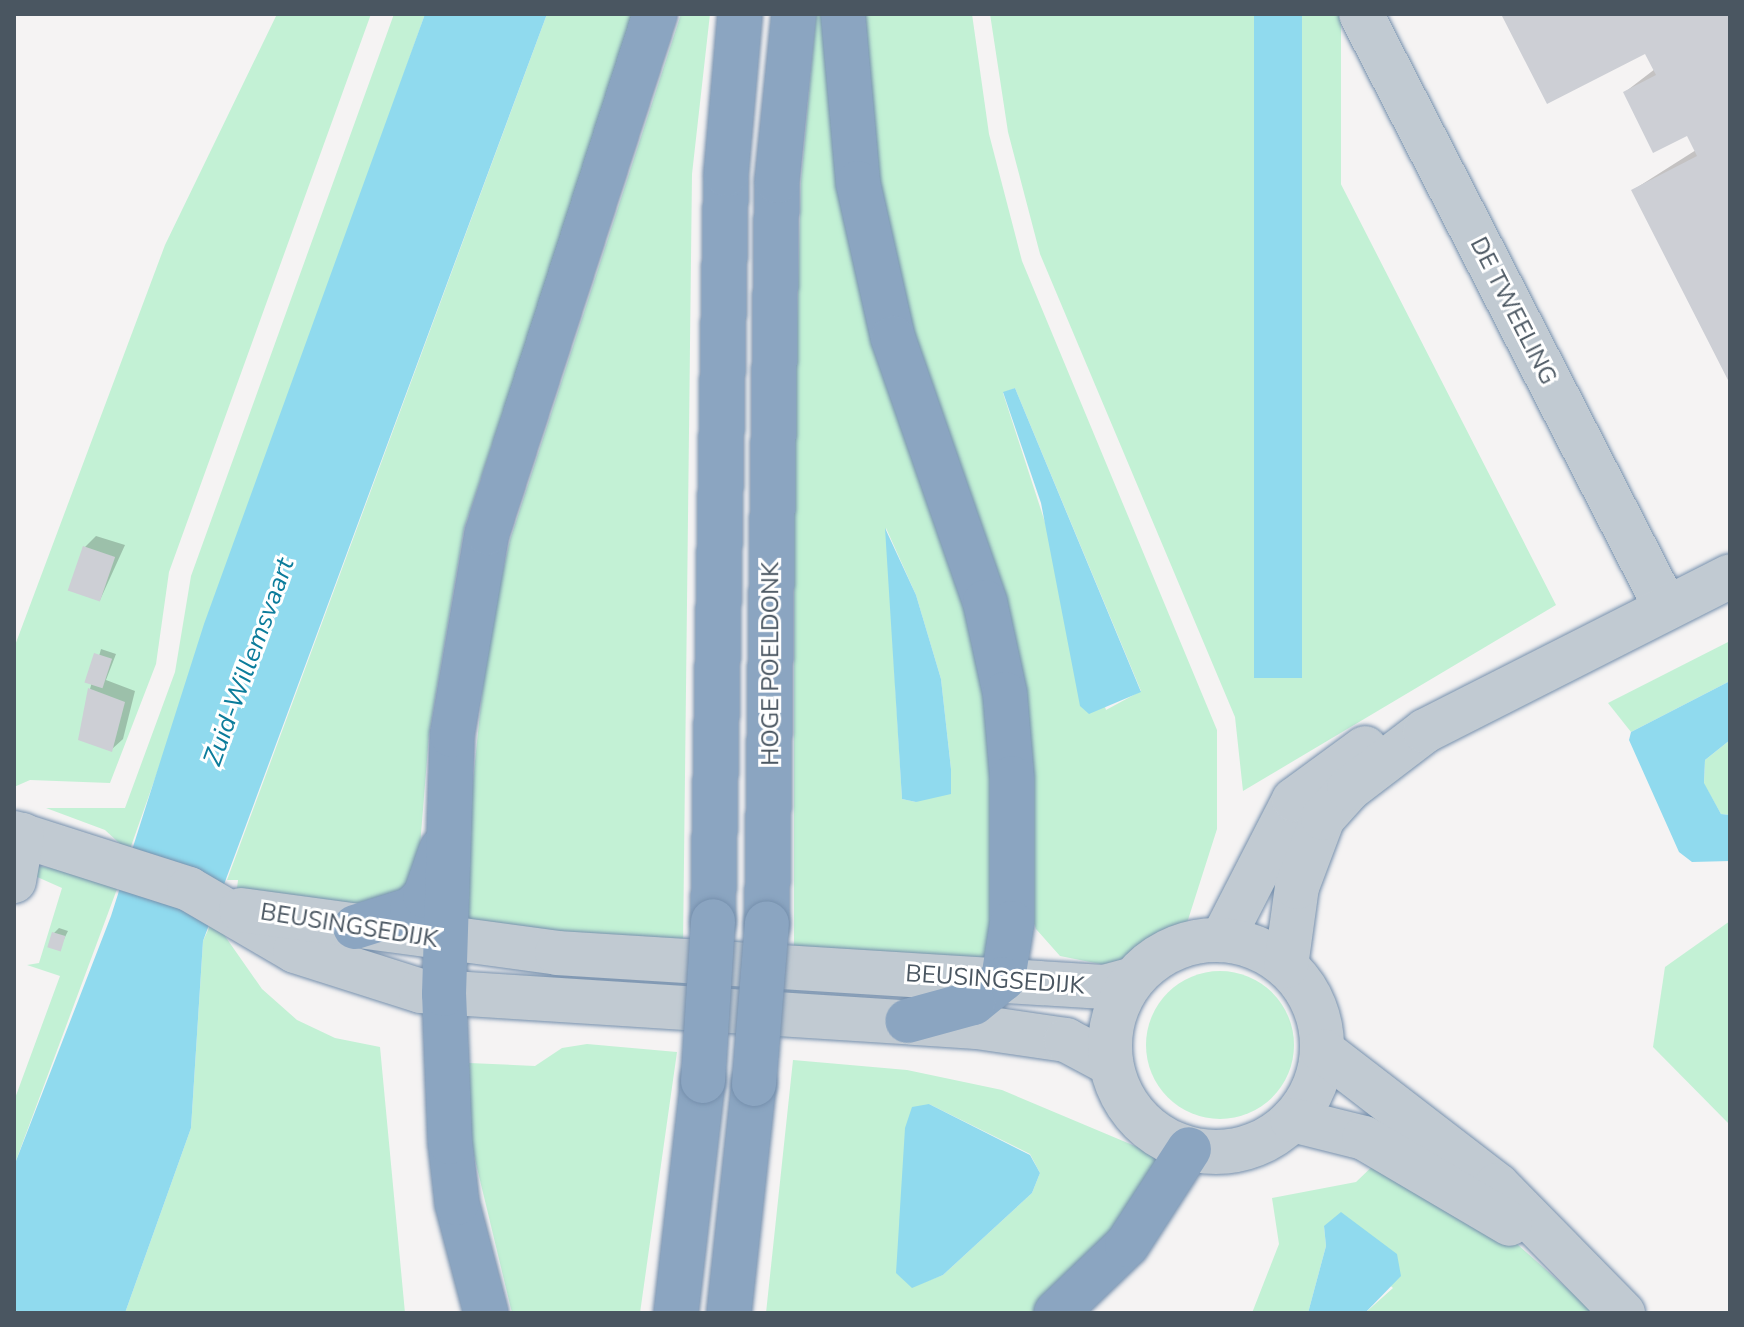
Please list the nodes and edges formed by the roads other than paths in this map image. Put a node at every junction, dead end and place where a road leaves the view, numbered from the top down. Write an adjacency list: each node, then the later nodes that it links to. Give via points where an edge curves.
1 (655, 14): 9 (highway, via 487,533 466,632)
2 (740, 14): 27 (highway, bridge, via 726,174 713,921 703,1081)
3 (794, 14): 28 (highway, HOGE POELDONK, bridge, via 777,181 767,924)
4 (843, 14): 17 (highway, via 858,183 893,338 968,545 1005,694 1012,923)
5 (1361, 14): 7 (street, DE TWEELING)
6 (1730, 576): 7 (street)
7 (1666, 608): 8 (street)
8 (1425, 731): 14 (street, via 1382,738 1330,767 1294,800); 16 (street, via 1323,818 1297,887)
9 (446, 828): 13 (highway, via 425,896 396,918); 15 (highway)
10 (18, 834): 11 (street); 12 (street, via 123,866)
11 (14, 881)
12 (231, 910): 13 (street, BEUSINGSEDIJK); 19 (street, BEUSINGSEDIJK, via 340,970)
13 (355, 927): 15 (street, BEUSINGSEDIJK)
14 (1222, 940): 16 (street); 18 (street, via 1188,943)
15 (447, 941): 17 (street, BEUSINGSEDIJK); 19 (highway)
16 (1286, 966): 21 (street, via 1317,1013)
17 (1003, 979): 18 (street, BEUSINGSEDIJK, via 1104,987); 20 (highway, via 973,1003)
18 (1133, 979): 22 (street, via 1114,1020)
19 (444, 994): 20 (street, BEUSINGSEDIJK); 26 (highway, via 457,1203)
20 (907, 1021): 22 (street, BEUSINGSEDIJK, via 1066,1040)
21 (1323, 1051): 23 (street, via 1309,1097); 25 (street, via 1497,1185)
22 (1111, 1064): 24 (street, via 1138,1118)
23 (1292, 1120): 24 (street, via 1245,1148); 25 (street, via 1364,1138)
24 (1189, 1149): 29 (highway, via 1127,1245)
25 (1567, 1259): 30 (street)
26 (486, 1313)
27 (676, 1313)
28 (729, 1313)
29 (1056, 1313)
30 (1623, 1313)

